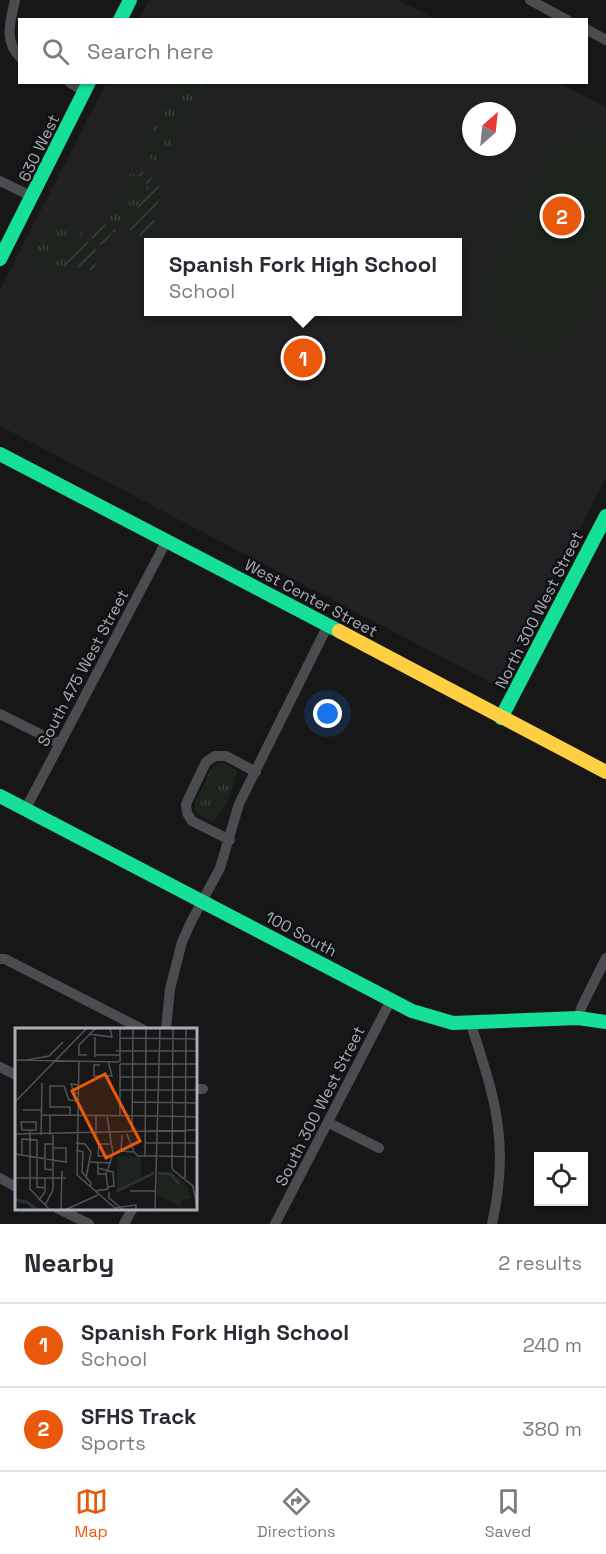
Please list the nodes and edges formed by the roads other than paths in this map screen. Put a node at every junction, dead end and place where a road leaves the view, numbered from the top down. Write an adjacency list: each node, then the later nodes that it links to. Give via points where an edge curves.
1 (15, 0): 8 (street, via 9,33)
2 (130, 0): 4 (street)
3 (530, 0): 5 (street)
4 (121, 18)
5 (563, 18)
6 (588, 30): 7 (street)
7 (606, 40)
8 (18, 56)
9 (87, 87): 11 (street, 630 West)
10 (0, 181): 11 (street)
11 (33, 198): 12 (street, 630 West)
12 (0, 259)
13 (0, 454): 15 (street, West Center Street)
14 (606, 516): 18 (street, North 300 West Street)
15 (167, 540): 16 (street, West Center Street); 19 (street, South 475 West Street)
16 (328, 625): 18 (street, West Center Street); 20 (street)
17 (0, 714): 19 (street)
18 (501, 718): 21 (street, West Center Street)
19 (60, 744): 23 (street, South 475 West Street)
20 (256, 772): 24 (street, via 239,804); 24 (street, via 226,756 216,756 206,762 186,804 192,821)
21 (606, 772)
22 (0, 796): 23 (street, 100 South)
23 (25, 810): 25 (street, 100 South)
24 (230, 840): 25 (street)
25 (202, 902): 28 (street, 100 South); 33 (street, via 175,965)
26 (606, 958): 29 (street)
27 (0, 959): 32 (street)
28 (391, 1000): 31 (street, 100 South, via 436,1020); 36 (street, South 300 West Street)
29 (578, 1018): 30 (street, 100 South); 31 (street, 100 South)
30 (606, 1022)
31 (471, 1024): 45 (street, via 498,1127 500,1178)
32 (140, 1028)
33 (166, 1028)
34 (0, 1067): 35 (street)
35 (15, 1074)
36 (329, 1123): 37 (street); 44 (street, South 300 West Street)
37 (379, 1148)
38 (0, 1178): 39 (street)
39 (15, 1186)
40 (59, 1209): 42 (street)
41 (132, 1209): 43 (street)
42 (89, 1224)
43 (124, 1224)
44 (275, 1224)
45 (492, 1224)

